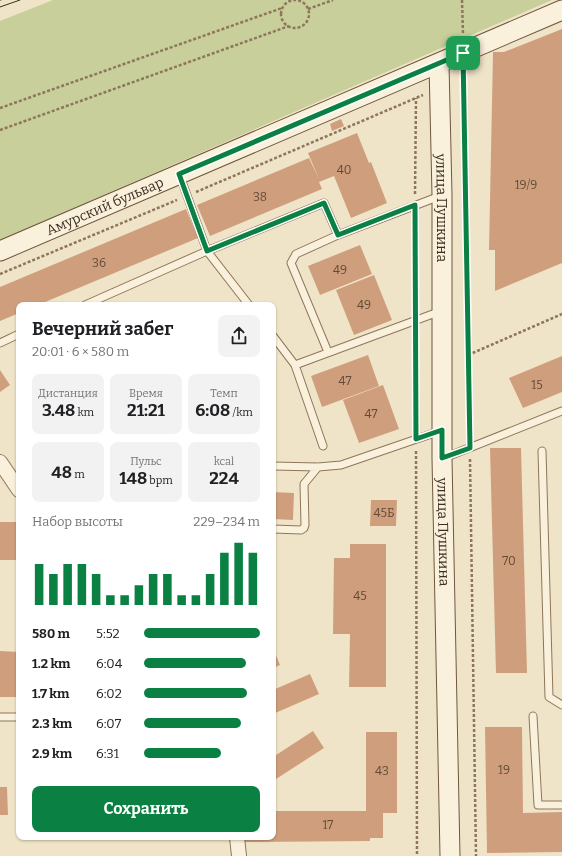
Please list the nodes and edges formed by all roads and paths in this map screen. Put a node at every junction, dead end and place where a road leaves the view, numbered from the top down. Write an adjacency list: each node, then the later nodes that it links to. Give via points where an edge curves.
1 (332, 0): 4 (path)
2 (462, 0): 7 (path)
3 (282, 8): 4 (path, via 295,0 305,4); 6 (path, via 282,19); 12 (path)
4 (308, 9): 6 (path, via 304,24 300,27)
5 (562, 10): 7 (street, Амурский бульвар)
6 (289, 26): 13 (path)
7 (463, 53): 8 (street, Амурский бульвар); 9 (path)
8 (439, 64): 10 (street, улица Пушкина); 14 (street, Амурский бульвар)
9 (464, 79): 10 (path); 31 (path)
10 (440, 89): 11 (path); 15 (street, улица Пушкина)
11 (416, 98): 16 (path); 17 (path)
12 (0, 108)
13 (0, 130)
14 (179, 174): 16 (lane); 19 (street, Амурский бульвар)
15 (442, 195): 17 (lane); 24 (street, улица Пушкина)
16 (188, 196): 20 (lane); 21 (path)
17 (415, 205): 18 (lane); 26 (path)
18 (338, 235): 20 (lane, via 324,203); 30 (lane, via 296,254 291,263)
19 (0, 251)
20 (207, 251): 22 (lane); 23 (lane)
21 (0, 274)
22 (92, 302)
23 (247, 302)
24 (441, 311): 26 (lane); 34 (street, улица Пушкина)
25 (562, 314): 31 (path)
26 (416, 320): 30 (lane); 35 (path)
27 (16, 335): 29 (lane)
28 (276, 340): 32 (lane)
29 (0, 343)
30 (328, 352): 32 (lane)
31 (468, 355): 37 (path)
32 (295, 364): 36 (lane)
33 (562, 411): 37 (lane)
34 (442, 430): 35 (lane); 39 (street, улица Пушкина)
35 (416, 439): 42 (lane, via 341,465); 52 (path)
36 (323, 446)
37 (470, 448): 39 (lane); 54 (path)
38 (542, 451): 45 (lane, via 549,697)
39 (442, 458): 53 (street, улица Пушкина)
40 (0, 462): 43 (street)
41 (276, 466): 42 (lane)
42 (318, 467): 44 (lane, via 304,484 304,528)
43 (16, 486)
44 (276, 529)
45 (562, 705)
46 (533, 716): 49 (lane, via 538,805)
47 (0, 717): 48 (lane)
48 (16, 718)
49 (562, 805)
50 (237, 840): 51 (street)
51 (239, 856)
52 (417, 856)
53 (450, 856)
54 (476, 856)

